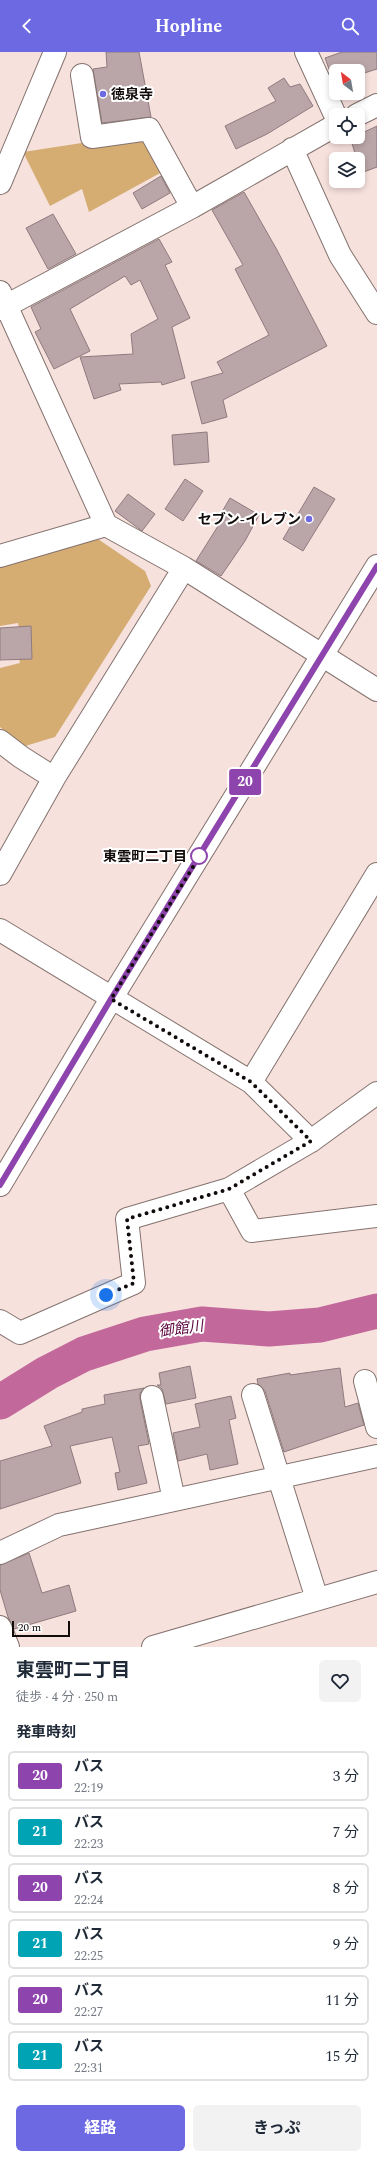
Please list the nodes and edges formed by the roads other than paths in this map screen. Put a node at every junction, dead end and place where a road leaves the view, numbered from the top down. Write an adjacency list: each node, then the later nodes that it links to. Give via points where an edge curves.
1 (54, 52): 9 (street)
2 (306, 52): 5 (street)
3 (82, 75): 10 (street, via 92,137 149,129)
4 (377, 105): 6 (street)
5 (332, 108)
6 (365, 111)
7 (329, 129): 8 (street)
8 (292, 149): 10 (street); 12 (street, via 340,255)
9 (0, 183)
10 (192, 207): 11 (street)
11 (2, 303): 13 (street)
12 (377, 313)
13 (106, 525): 14 (street); 16 (street)
14 (0, 556)
15 (377, 566): 17 (street)
16 (184, 568): 17 (street); 20 (street)
17 (322, 657): 18 (street); 24 (street)
18 (377, 690)
19 (0, 741): 20 (street)
20 (54, 778): 21 (street)
21 (0, 874)
22 (377, 874): 25 (street)
23 (0, 930): 24 (street)
24 (111, 999): 25 (street); 28 (street)
25 (251, 1082): 27 (street)
26 (377, 1093): 27 (street)
27 (311, 1141): 29 (street)
28 (0, 1185)
29 (229, 1189): 30 (street, via 252,1231); 31 (street, via 127,1219 134,1283 20,1333)
30 (377, 1216)
31 (0, 1321)
32 (365, 1381): 35 (street)
33 (253, 1395): 37 (street)
34 (152, 1397): 38 (street)
35 (377, 1427)
36 (377, 1456): 37 (street)
37 (280, 1478): 38 (street); 41 (street)
38 (174, 1500): 39 (street, via 59,1525)
39 (0, 1553)
40 (377, 1582): 41 (street)
41 (317, 1599): 43 (street)
42 (0, 1627): 44 (street)
43 (167, 1645)
44 (8, 1647)

